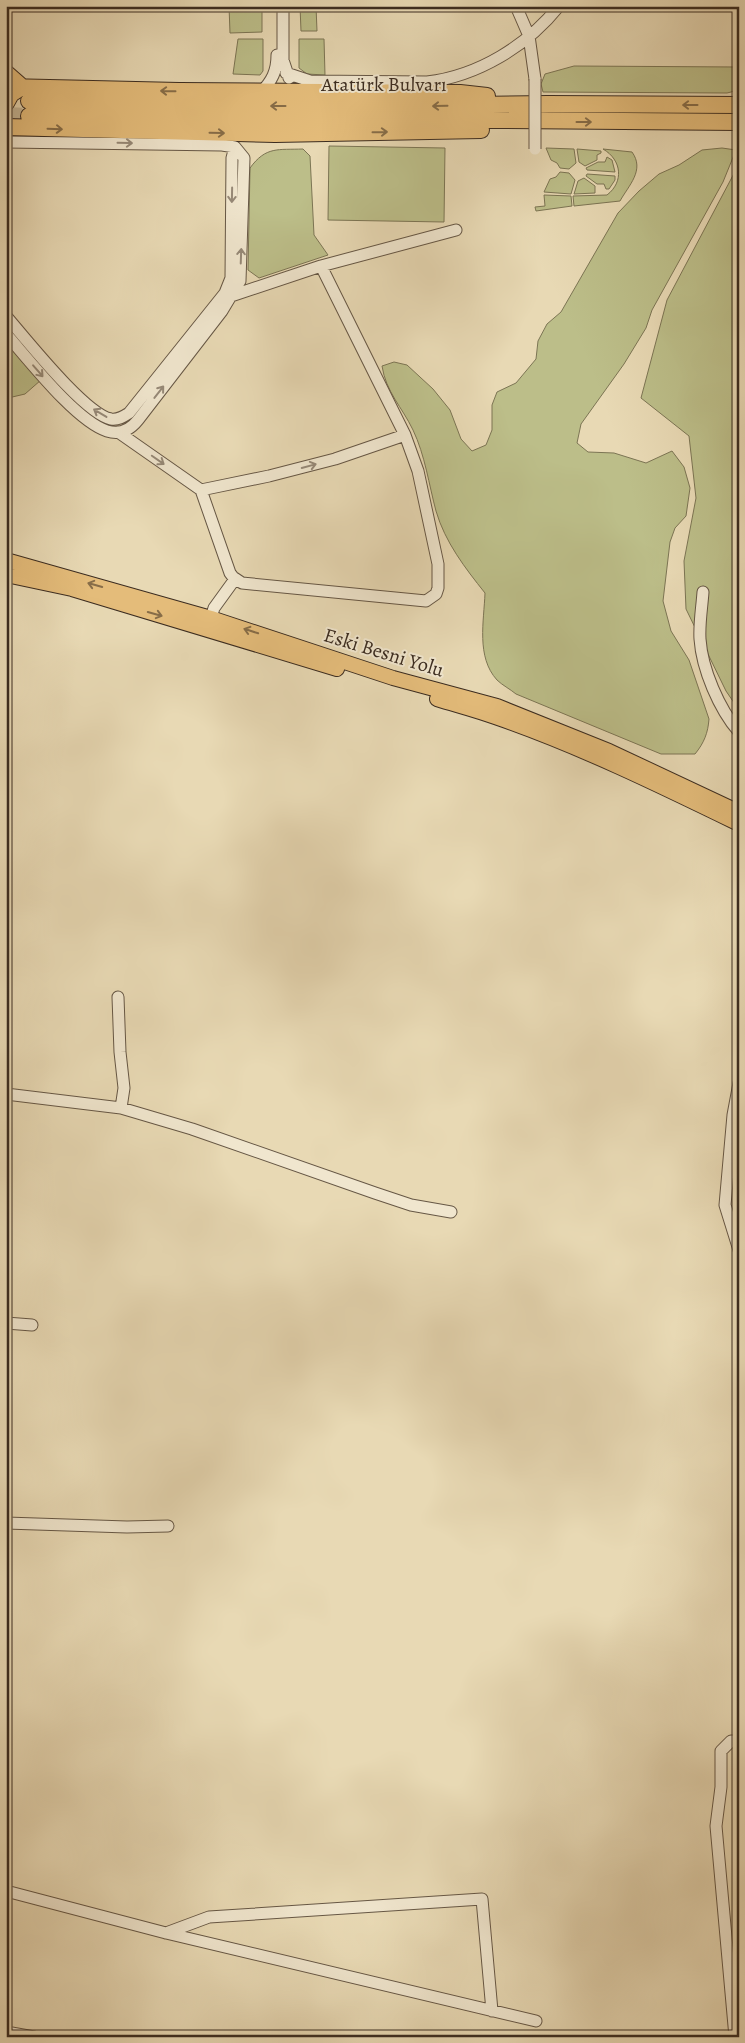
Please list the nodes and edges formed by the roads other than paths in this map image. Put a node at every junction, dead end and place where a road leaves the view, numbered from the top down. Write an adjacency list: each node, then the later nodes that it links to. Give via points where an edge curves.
1 (278, 6): 8 (street, via 277,65 274,76)
2 (283, 6): 7 (street)
3 (516, 6): 5 (street)
4 (559, 6): 5 (street)
5 (529, 36): 7 (street, via 502,57 442,81 310,81); 18 (street, bridge, via 535,79)
6 (6, 73): 11 (highway)
7 (286, 73): 9 (street)
8 (261, 92): 9 (highway); 11 (highway, one-way to 11)
9 (304, 93): 12 (highway, via 460,93)
10 (6, 102): 11 (highway, via 12,94)
11 (22, 104): 12 (highway, Atatürk Bulvarı, one-way to 11); 14 (highway, via 11,121); 15 (highway, one-way to 15, via 285,134 467,131 549,122); 16 (highway)
12 (548, 104): 13 (highway, Atatürk Bulvarı, one-way to 12)
13 (739, 105)
14 (6, 113)
15 (739, 122)
16 (6, 127)
17 (6, 142): 21 (street, one-way to 21, via 235,147)
18 (535, 149)
19 (456, 230): 20 (street)
20 (321, 266): 21 (street); 25 (street)
21 (228, 295): 22 (street, one-way to 22, via 129,413 111,419 89,406 63,382); 24 (street, one-way to 21, via 128,430 138,420 222,311)
22 (6, 316)
23 (6, 334): 24 (street, one-way to 24, via 56,391 82,415 96,426)
24 (118, 432): 26 (street, one-way to 26)
25 (406, 435): 26 (street, one-way to 25, via 335,459); 29 (street, via 418,472 438,564 438,588 432,598 426,601 242,583)
26 (202, 490): 29 (street, via 230,573)
27 (6, 560): 31 (main road, Eski Besni Yolu, one-way to 27)
28 (6, 575): 34 (main road, Eski Besni Yolu, one-way to 34, via 72,589 494,716 605,760)
29 (235, 579): 31 (street, via 214,608)
30 (703, 592): 32 (street, via 700,639 705,670 730,722)
31 (211, 618): 33 (main road, Eski Besni Yolu, one-way to 31, via 624,757 512,712 393,678)
32 (739, 732)
33 (739, 812)
34 (739, 824)
35 (118, 997): 38 (street, via 124,1088)
36 (739, 1083): 40 (street, via 725,1205)
37 (6, 1094): 38 (street)
38 (121, 1108): 39 (street, via 192,1129 374,1193)
39 (451, 1212)
40 (739, 1250)
41 (6, 1323): 42 (street)
42 (32, 1325)
43 (6, 1523): 44 (street)
44 (168, 1526)
45 (739, 1741): 52 (street, via 731,1741 720,1751 721,1787 716,1826)
46 (6, 1891): 47 (street)
47 (166, 1933): 48 (street); 48 (street, via 209,1917 482,1899)
48 (492, 2011): 49 (street)
49 (536, 2021)
50 (6, 2032): 51 (street)
51 (34, 2037)
52 (735, 2037)

